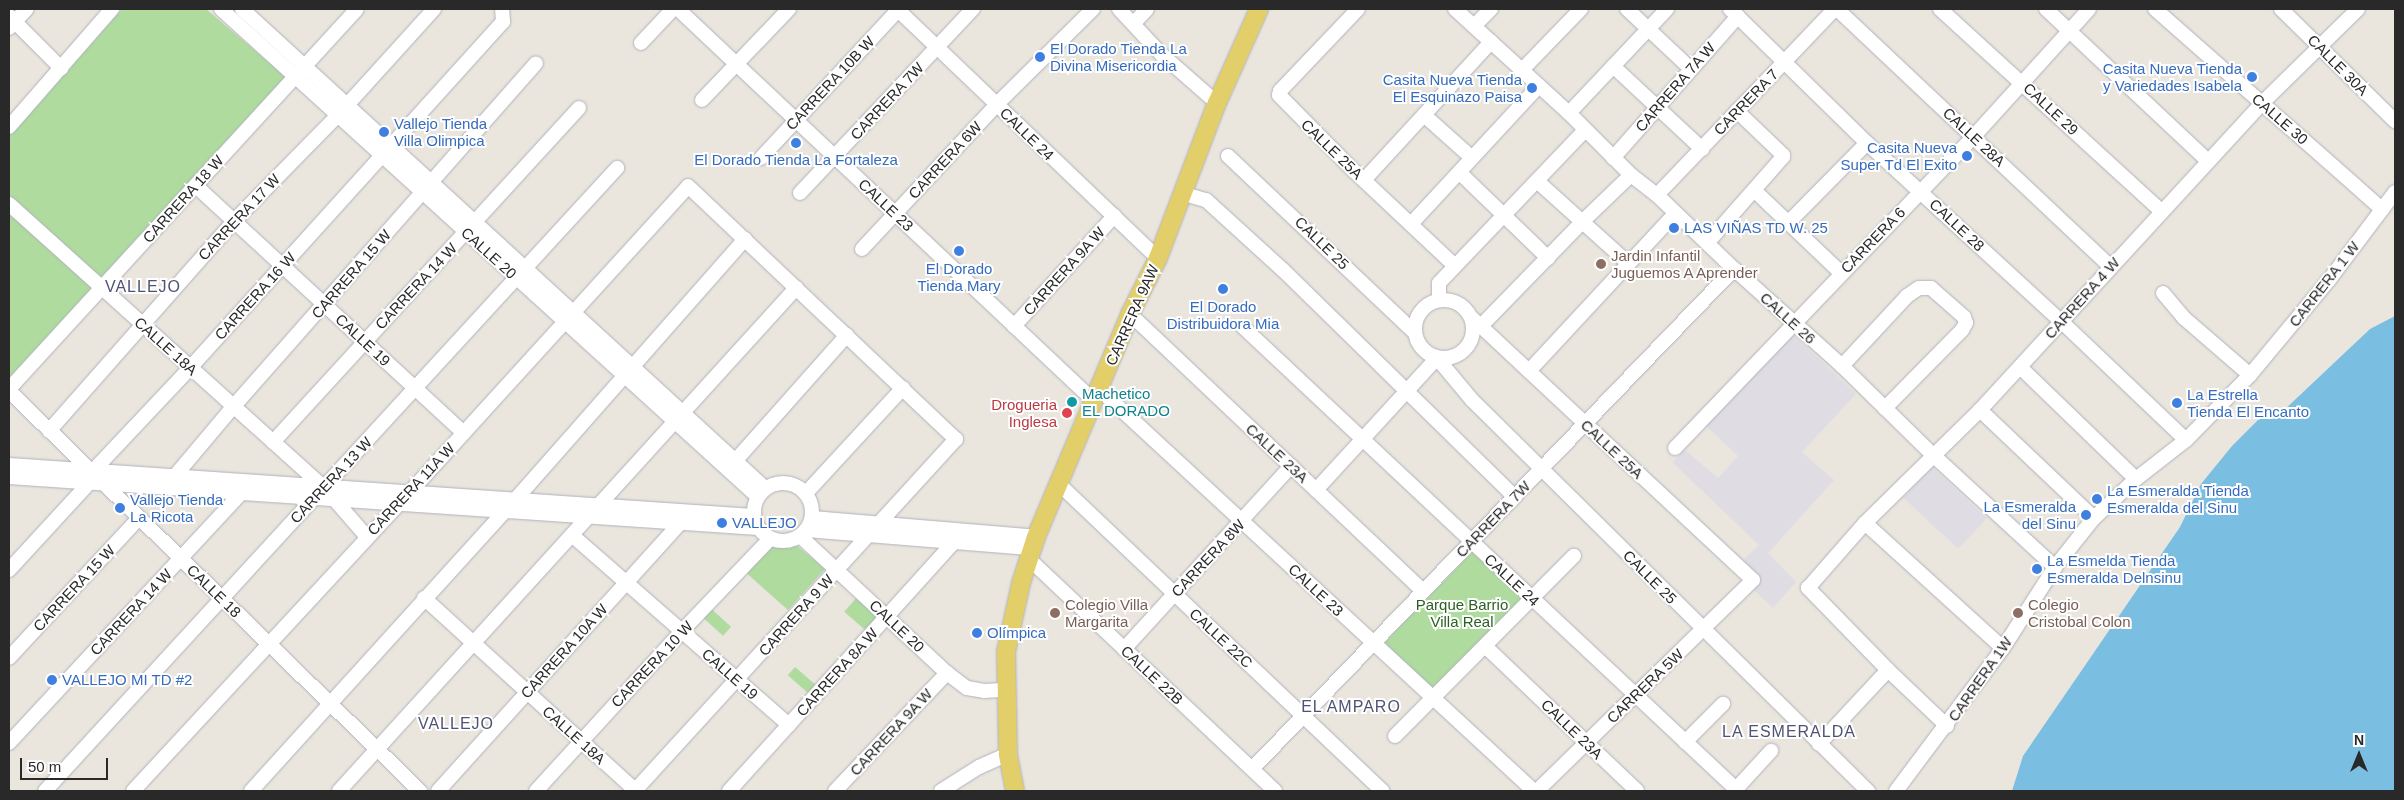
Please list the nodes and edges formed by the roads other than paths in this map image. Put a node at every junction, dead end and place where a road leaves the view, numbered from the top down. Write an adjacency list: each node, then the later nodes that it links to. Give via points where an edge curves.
1 (27, 9): 31 (street)
2 (112, 9): 45 (street)
3 (221, 9): 33 (street, CALLE 20)
4 (242, 9): 33 (street, CALLE 20)
5 (357, 9): 47 (street, CARRERA 18 W)
6 (434, 9): 57 (street, CARRERA 17 W)
7 (673, 9): 38 (street)
8 (678, 9): 42 (street, CALLE 23)
9 (789, 9): 42 (street)
10 (898, 9): 39 (street, CALLE 24); 61 (street, CARRERA 10B W)
11 (972, 9): 39 (street, CARRERA 7W)
12 (1093, 9): 54 (street, CARRERA 6W)
13 (1119, 9): 32 (street)
14 (1147, 9): 32 (street)
15 (1259, 9): 52 (main road, CARRERA 9AW)
16 (1358, 9): 78 (street, CALLE 25A, via 1280,90 1281,99)
17 (1455, 9): 34 (street, CALLE 26)
18 (1491, 9): 34 (street)
19 (1581, 9): 48 (street)
20 (1627, 9): 35 (street)
21 (1667, 9): 35 (street)
22 (1836, 9): 43 (street, CARRERA 7); 65 (street, CALLE 28A)
23 (1940, 9): 49 (street, CALLE 29)
24 (2046, 9): 36 (street)
25 (2089, 9): 36 (street, CARRERA 6)
26 (2155, 9): 53 (street, CALLE 30)
27 (2281, 9): 40 (street, CALLE 30A)
28 (2358, 9): 40 (street, CARRERA 4 W)
29 (1734, 12): 43 (street, CALLE 28); 46 (street, CARRERA 7A W)
30 (503, 15): 68 (street, CARRERA 16 W)
31 (11, 22): 45 (street)
32 (1134, 23): 52 (street, via 1161,54)
33 (248, 24): 47 (street, CALLE 20)
34 (1474, 26): 37 (street, CALLE 26)
35 (1648, 28): 44 (street); 46 (street)
36 (2069, 30): 49 (street, CARRERA 6); 74 (street)
37 (1491, 42): 48 (street, CALLE 26); 60 (street)
38 (641, 43)
39 (937, 47): 54 (street, CALLE 24); 69 (street, CARRERA 7W)
40 (2320, 48): 53 (street, CARRERA 4 W); 62 (street, CALLE 30A)
41 (536, 63): 81 (street, CARRERA 15 W)
42 (736, 63): 51 (street); 61 (street, CALLE 23)
43 (1784, 63): 58 (street, CARRERA 7); 66 (street, CALLE 28)
44 (1614, 66): 55 (street); 59 (street)
45 (61, 68): 63 (street)
46 (1691, 69): 55 (street, CARRERA 7A W)
47 (300, 71): 57 (street, CALLE 20); 80 (street, CARRERA 18 W)
48 (1521, 71): 50 (street, CALLE 26)
49 (2023, 83): 65 (street, CARRERA 6); 90 (street, CALLE 29)
50 (1538, 87): 59 (street, CALLE 26); 71 (street)
51 (702, 100)
52 (1217, 103): 86 (main road, CARRERA 9AW)
53 (2262, 103): 74 (street, CARRERA 4 W); 89 (street, CALLE 30)
54 (996, 104): 91 (street, CARRERA 6W); 94 (street, CALLE 24)
55 (1658, 106): 67 (street); 73 (street, CARRERA 7A W)
56 (579, 108): 99 (street, CARRERA 14 W)
57 (342, 110): 68 (street, CALLE 20); 95 (street, CARRERA 17 W)
58 (1737, 111): 67 (street, CARRERA 7); 82 (street, via 1783,155)
59 (1569, 113): 64 (street, CALLE 26)
60 (1424, 115): 71 (street); 78 (street)
61 (796, 120): 69 (street, CALLE 23); 72 (street, CARRERA 10B W)
62 (2395, 121)
63 (9, 127)
64 (1585, 130): 73 (street, CALLE 26); 79 (street)
65 (1974, 136): 83 (street, CARRERA 6); 108 (street, CALLE 28A)
66 (1867, 143): 83 (street, CALLE 28); 98 (street)
67 (1702, 149): 87 (street, CARRERA 7)
68 (387, 150): 81 (street, CALLE 20); 106 (street, CARRERA 16 W)
69 (835, 156): 85 (street, CARRERA 7W); 91 (street, CALLE 23)
70 (1228, 156): 125 (street, CALLE 25)
71 (1471, 157): 76 (street)
72 (761, 158)
73 (1613, 158): 77 (street, CALLE 26)
74 (2208, 161): 90 (street, CARRERA 4 W)
75 (617, 168): 110 (street, CARRERA 13 W)
76 (1459, 172): 93 (street); 97 (street)
77 (1631, 175): 87 (street, CALLE 26); 96 (street)
78 (1364, 180): 97 (street, CALLE 25A)
79 (1537, 181): 93 (street); 96 (street)
80 (196, 186): 95 (street, CALLE 19); 112 (street, CARRERA 18 W)
81 (427, 187): 99 (street, CALLE 20); 116 (street, CARRERA 15 W)
82 (1755, 191): 98 (street); 101 (street)
83 (1920, 191): 111 (street, CARRERA 6); 120 (street, CALLE 28)
84 (2395, 192): 89 (street, CARRERA 1 W)
85 (800, 193)
86 (1181, 193): 103 (main road, CARRERA 9AW); 138 (street, via 1206,200 1283,270)
87 (1657, 195): 92 (street, CALLE 26)
88 (9, 204): 112 (street, CALLE 18A)
89 (2382, 209): 134 (street, CARRERA 1 W, via 2329,280)
90 (2161, 211): 108 (street, CARRERA 4 W)
91 (895, 214): 102 (street, CARRERA 6W); 123 (street, CALLE 23)
92 (1675, 214): 101 (street, CALLE 26); 105 (street)
93 (1505, 215): 104 (street); 107 (street)
94 (1114, 216): 103 (street, CALLE 24); 123 (street, CARRERA 9A W)
95 (234, 221): 106 (street, CALLE 19); 122 (street, CARRERA 17 W)
96 (1583, 221): 104 (street); 105 (street)
97 (1411, 224): 107 (street, CALLE 25A)
98 (1788, 224): 111 (street)
99 (470, 226): 110 (street, CALLE 20); 127 (street, CARRERA 14 W)
100 (745, 239): 113 (street); 118 (street, CARRERA 11A W, via 688,186); 132 (street)
101 (1708, 242): 109 (street, CALLE 26)
102 (862, 249)
103 (1158, 258): 117 (main road, CARRERA 9AW)
104 (1548, 258): 119 (street)
105 (1628, 263): 133 (street)
106 (282, 266): 116 (street, CALLE 19); 131 (street, CARRERA 16 W)
107 (1455, 266): 115 (street, via 1439,283)
108 (2110, 266): 120 (street, CARRERA 4 W)
109 (1734, 269): 121 (street, CALLE 26); 144 (street, CARRERA 7W)
110 (521, 273): 118 (street, CALLE 20); 135 (street, CARRERA 13 W)
111 (1841, 273): 121 (street, CARRERA 6)
112 (102, 288): 122 (street, CALLE 18A); 137 (street, CARRERA 18 W)
113 (796, 288): 126 (street); 143 (street)
114 (2163, 293): 134 (street, via 2184,318)
115 (1439, 300): 119 (street, via 1452,301 1464,307); 125 (street, via 1420,311)
116 (324, 304): 127 (street, CALLE 19); 140 (street, CARRERA 15 W)
117 (1130, 314): 139 (main road, CARRERA 9AW); 154 (street, CALLE 23A)
118 (570, 317): 132 (street, CALLE 20); 146 (street, CARRERA 11A W)
119 (1476, 322): 128 (street, via 1470,343 1462,353 1450,359); 133 (street, CALLE 25A)
120 (2062, 322): 130 (street, CARRERA 4 W); 148 (street, CALLE 28)
121 (1794, 323): 129 (street, CALLE 26); 150 (street, CARRERA 6)
122 (141, 324): 131 (street, CALLE 18A); 145 (street, CARRERA 17 W)
123 (1014, 326): 139 (street, CALLE 23)
124 (1243, 327): 147 (street, CALLE 24)
125 (1414, 332): 128 (street, via 1421,349)
126 (847, 335): 136 (street); 152 (street)
127 (365, 341): 135 (street, CALLE 19); 149 (street, CARRERA 14 W)
128 (1437, 358): 138 (street); 155 (street, CALLE 25, via 1472,400)
129 (1842, 366): 141 (street, CALLE 26); 141 (street, via 1907,296 1919,288 1931,288 1964,317 1966,323 1962,330)
130 (2020, 367): 142 (street, CARRERA 4 W); 158 (street)
131 (190, 368): 140 (street, CALLE 18A); 157 (street, CARRERA 16 W)
132 (628, 370): 143 (street, CALLE 20); 171 (street)
133 (1528, 371): 144 (street, CALLE 25A)
134 (2250, 375): 148 (street, CARRERA 1W)
135 (416, 388): 146 (street, CALLE 19); 164 (street, CARRERA 13 W)
136 (903, 388): 168 (street); 182 (street, CARRERA 9 W, via 956,438)
137 (9, 390): 145 (street)
138 (1406, 391): 147 (street); 169 (street)
139 (1096, 395): 162 (main road, CARRERA 9AW); 179 (street, CALLE 23)
140 (234, 407): 149 (street, CALLE 18A); 159 (street, CARRERA 15 W)
141 (1885, 408): 151 (street, CALLE 26)
142 (1980, 410): 151 (street, CARRERA 4 W); 177 (street)
143 (679, 417): 152 (street, CALLE 20); 166 (street, CALLE 20); 174 (street)
144 (1585, 423): 155 (street, CARRERA 7W); 197 (street, CALLE 25A)
145 (49, 431): 157 (street)
146 (464, 433): 165 (street, CARRERA 11A W)
147 (1362, 440): 163 (street); 190 (street, CALLE 24)
148 (2186, 440): 158 (street, CARRERA 1W)
149 (273, 442): 164 (street, CALLE 18A)
150 (1675, 448)
151 (1933, 455): 181 (street, CARRERA 4 W); 194 (street, CALLE 26)
152 (736, 460): 166 (street, CALLE 20)
153 (14, 465): 156 (street); 157 (street)
154 (1291, 466): 163 (street, CALLE 23A); 179 (street, CARRERA 8W)
155 (1543, 467): 169 (street, CARRERA 7W); 205 (street, CALLE 25)
156 (9, 477): 157 (street)
157 (90, 477): 159 (street); 161 (street); 195 (street, CARRERA 16 W)
158 (2136, 479): 177 (street, CARRERA 1W)
159 (172, 482): 160 (street); 161 (street); 167 (street)
160 (252, 482): 164 (street); 167 (street, CARRERA 14 W)
161 (105, 485): 176 (street, CALLE 18)
162 (1060, 485): 191 (main road, CARRERA 9AW); 200 (street, CALLE 22C)
163 (1316, 490): 199 (street, CALLE 23A)
164 (320, 492): 165 (street); 167 (street); 170 (street); 203 (street, CARRERA 13 W)
165 (410, 492): 171 (street); 172 (street, CARRERA 11A W)
166 (761, 492): 168 (street, via 776,483 787,482); 178 (street, via 754,506)
167 (241, 493): 193 (street, CARRERA 14 W)
168 (806, 493): 183 (street, via 812,505)
169 (1514, 496): 190 (street, CARRERA 7W)
170 (334, 499): 172 (street); 187 (street)
171 (515, 500): 173 (street); 174 (street)
172 (399, 504): 173 (street); 187 (street, CARRERA 11A W)
173 (503, 511): 174 (street); 201 (street)
174 (595, 511): 175 (street); 180 (street); 186 (street)
175 (691, 512): 178 (street); 180 (street, CARRERA 10A W)
176 (139, 518): 193 (street, CALLE 18); 213 (street, CARRERA 15 W)
177 (2094, 518): 194 (street, CARRERA 1W)
178 (755, 522): 180 (street); 188 (street)
179 (1242, 522): 200 (street, CARRERA 8W); 207 (street, CALLE 23)
180 (681, 523): 198 (street, CARRERA 10A W)
181 (1865, 523): 211 (street); 214 (street, CARRERA 4 W, via 1808,588)
182 (879, 524): 183 (street); 184 (street); 185 (street, CARRERA 9 W)
183 (806, 528): 185 (street); 188 (street, via 790,541); 196 (street, CALLE 20)
184 (964, 531): 189 (street, CARRERA 8A W); 191 (street)
185 (868, 535): 189 (street); 196 (street, CARRERA 9 W)
186 (573, 536): 198 (street, CALLE 19); 209 (street)
187 (367, 537): 208 (street, CARRERA 11A W)
188 (770, 539): 206 (street, CARRERA 10 W)
189 (954, 542): 191 (street); 204 (street, CARRERA 8A W)
190 (1471, 542): 199 (street, CARRERA 7W); 202 (street, CALLE 24)
191 (1032, 548): 212 (street, CALLE 22B); 217 (main road, CARRERA 9AW, via 1014,605 1006,652)
192 (1574, 556): 202 (street)
193 (181, 558): 203 (street, CALLE 18); 229 (street, CARRERA 14 W)
194 (2055, 567): 211 (street, CARRERA 1W)
195 (9, 570)
196 (836, 570): 204 (street, CALLE 20); 216 (street, CARRERA 9 W)
197 (1753, 580): 205 (street, CARRERA 5W)
198 (626, 583): 206 (street, CALLE 19); 218 (street, CARRERA 10A W)
199 (1423, 591): 207 (street, CARRERA 7W)
200 (1175, 594): 212 (street, CARRERA 8W); 223 (street, CALLE 22C)
201 (424, 598): 209 (street, CALLE 18A); 221 (street)
202 (1531, 598): 210 (street); 219 (street, CALLE 24)
203 (222, 599): 208 (street, CALLE 18); 237 (street, CARRERA 13 W)
204 (887, 617): 215 (street, CALLE 20); 224 (street, CARRERA 8A W)
205 (1702, 630): 219 (street, CARRERA 5W); 231 (street, CALLE 25)
206 (682, 632): 216 (street, CALLE 19); 227 (street, CARRERA 10 W)
207 (1374, 643): 220 (street, CALLE 23); 223 (street, CARRERA 7W)
208 (269, 644): 221 (street, CALLE 18); 238 (street, CARRERA 11A W)
209 (474, 644): 218 (street, CALLE 18A); 232 (street)
210 (1485, 646): 220 (street); 230 (street, CALLE 23A)
211 (2003, 648): 225 (street, CARRERA 1W)
212 (1124, 649): 235 (street, CALLE 22B)
213 (9, 658)
214 (1888, 670): 225 (street); 231 (street)
215 (947, 673): 217 (street, CALLE 20, via 968,688); 246 (street, CARRERA 9A W)
216 (737, 680): 224 (street, CALLE 19); 244 (street, CARRERA 9 W)
217 (1006, 690): 234 (main road)
218 (527, 692): 227 (street, CALLE 18A); 242 (street, CARRERA 10A W)
219 (1635, 695): 228 (street, CALLE 24); 230 (street, CARRERA 5W)
220 (1433, 698): 226 (street); 251 (street, CALLE 23)
221 (330, 703): 232 (street, CALLE 18); 239 (street)
222 (1723, 704): 228 (street)
223 (1303, 716): 235 (street, CARRERA 7W); 250 (street, CALLE 22C)
224 (789, 725): 245 (street, CARRERA 8A W)
225 (1946, 726): 254 (street, CARRERA 1W)
226 (1395, 736)
227 (582, 742): 243 (street, CARRERA 10 W); 244 (street, CALLE 18A)
228 (1685, 742): 236 (street, CALLE 24)
229 (9, 743)
230 (1587, 743): 251 (street, CARRERA 5W); 252 (street, CALLE 23A)
231 (1819, 744): 253 (street, CALLE 25)
232 (377, 749): 240 (street); 241 (street, CALLE 18)
233 (1771, 751): 236 (street)
234 (1008, 754): 247 (street, via 979,766); 248 (main road)
235 (1252, 770): 249 (street, CALLE 22B)
236 (1737, 790)
237 (45, 791)
238 (133, 791)
239 (252, 791)
240 (340, 791)
241 (420, 791)
242 (438, 791)
243 (536, 791)
244 (636, 791)
245 (729, 791)
246 (835, 791)
247 (941, 791)
248 (1016, 791)
249 (1275, 791)
250 (1383, 791)
251 (1536, 791)
252 (1637, 791)
253 (1868, 791)
254 (1896, 791)

